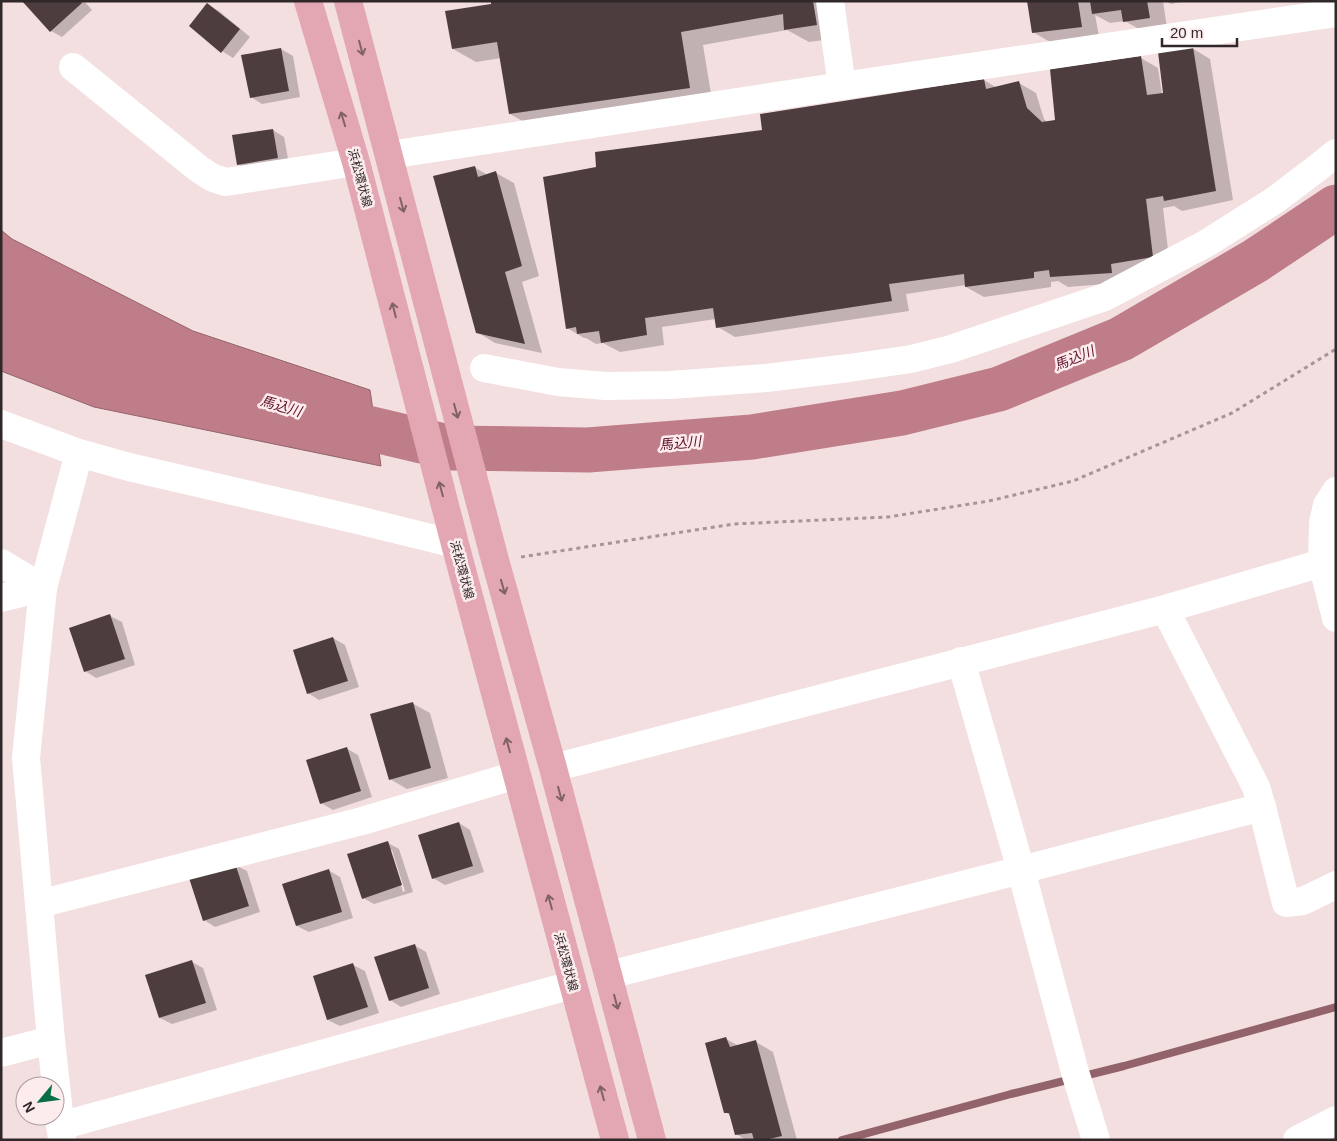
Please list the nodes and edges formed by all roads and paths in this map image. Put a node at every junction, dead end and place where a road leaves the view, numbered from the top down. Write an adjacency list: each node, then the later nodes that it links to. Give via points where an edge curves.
1 (308, 1): 9 (main road, 浜松環状線, one-way to 1)
2 (348, 1): 8 (main road, one-way to 8)
3 (830, 1): 6 (street)
4 (1336, 13): 6 (street)
5 (73, 67): 9 (street, via 213,178 226,182)
6 (842, 86): 8 (street)
7 (1336, 153): 11 (street, via 1275,200 1207,243 1105,297 951,350 849,368 766,378 670,384 606,386 558,382)
8 (389, 155): 16 (main road, one-way to 16)
9 (356, 162): 15 (main road, 浜松環状線, one-way to 9)
10 (1336, 349): 16 (path, via 1232,413 1073,480 989,501 888,517 734,524 536,555)
11 (484, 368)
12 (1, 424): 13 (street)
13 (79, 453): 15 (street, via 129,468); 19 (street)
14 (1336, 491): 18 (street, via 1327,505 1323,523)
15 (454, 540): 25 (main road, 浜松環状線, one-way to 15)
16 (493, 550): 24 (main road, one-way to 24)
17 (1, 563): 19 (street)
18 (1322, 563): 21 (street); 22 (street)
19 (42, 588): 20 (street); 29 (street, via 26,758)
20 (1, 598)
21 (1164, 609): 23 (street); 26 (street, via 1256,787)
22 (1336, 618)
23 (962, 661): 24 (street); 27 (street)
24 (553, 768): 30 (main road, one-way to 30)
25 (516, 775): 29 (street, via 362,821); 31 (main road, 浜松環状線, one-way to 25)
26 (1262, 807): 27 (street); 28 (street, via 1286,903 1303,901)
27 (1021, 870): 30 (street); 38 (street)
28 (1336, 885)
29 (39, 904): 32 (street)
30 (609, 975): 37 (main road, one-way to 37)
31 (572, 985): 35 (street); 36 (main road, 浜松環状線, one-way to 31)
32 (51, 1040): 33 (street); 35 (street)
33 (1, 1053)
34 (1336, 1120): 39 (street)
35 (61, 1133)
36 (614, 1140)
37 (652, 1140)
38 (1096, 1140)
39 (1297, 1140)

